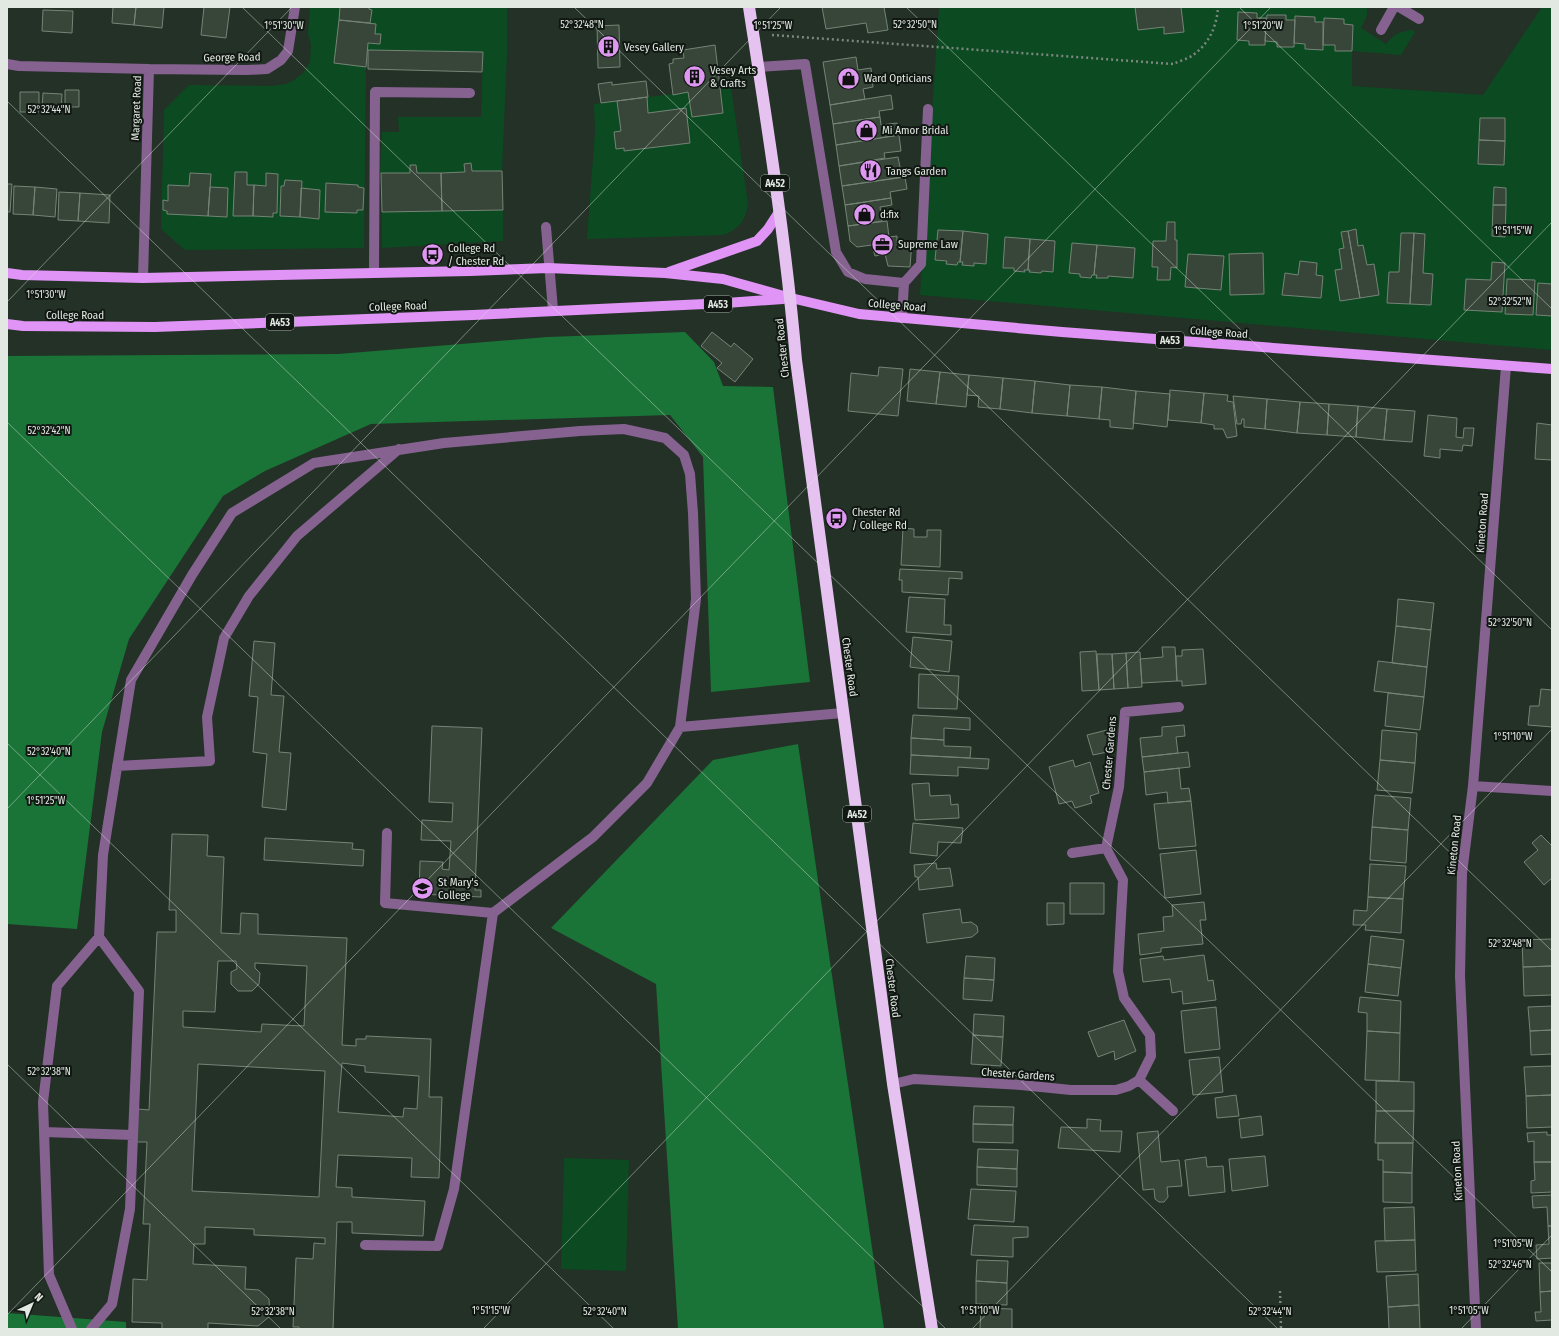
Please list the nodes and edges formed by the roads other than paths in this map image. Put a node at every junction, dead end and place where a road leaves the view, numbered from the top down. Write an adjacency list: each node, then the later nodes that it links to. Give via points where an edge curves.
1 (294, 7): 9 (street, George Road, via 288,51 281,60 267,69)
2 (749, 7): 8 (highway, Chester Road / A452)
3 (1394, 7): 6 (street)
4 (1399, 7): 5 (street)
5 (1419, 19)
6 (1381, 30)
7 (7, 64): 9 (street, Margaret Road)
8 (759, 67): 12 (highway, Chester Road / A452); 19 (street, via 805,64 836,252 848,272 865,279)
9 (149, 69): 18 (street, Margaret Road)
10 (470, 93): 15 (street, via 375,92)
11 (928, 108): 19 (street, via 921,264)
12 (779, 212): 17 (main road, College Road, via 757,241); 20 (highway, Chester Road / A452)
13 (546, 227): 14 (street)
14 (548, 268): 15 (main road, College Road / A453); 17 (main road, College Road / A453); 21 (street)
15 (374, 272): 18 (main road, College Road / A453)
16 (7, 273): 18 (main road, College Road / A453)
17 (665, 273): 20 (main road, College Road / A453, via 723,280)
18 (142, 278)
19 (904, 283): 22 (street)
20 (791, 298): 21 (main road, College Road / A453); 22 (main road, College Road / A453, via 859,314); 28 (highway, Chester Road / A452, via 796,360)
21 (553, 310): 23 (main road, College Road / A453, via 155,327)
22 (902, 318): 24 (main road, College Road / A453)
23 (7, 324)
24 (1506, 366): 25 (main road, College Road / A453); 31 (street, Kineton Road)
25 (1552, 369)
26 (399, 450): 29 (street, via 444,443 624,429 665,438 684,455 690,474 696,599); 30 (street, via 314,462 232,513 192,574 131,680); 30 (street, via 297,536 249,596 224,638 207,717 210,761)
27 (1179, 707): 34 (street, Chester Gardens, via 1125,712 1119,787)
28 (843, 713): 29 (street); 39 (highway, Chester Road / A452)
29 (680, 728): 36 (street, via 647,783 598,832)
30 (117, 766): 37 (street, via 103,855)
31 (1473, 786): 32 (street); 47 (street, Kineton Road, via 1462,873 1460,976)
32 (1552, 792)
33 (387, 833): 36 (street, via 385,903)
34 (1106, 848): 35 (street); 38 (street, via 1123,880 1118,971 1124,998 1150,1035 1151,1056)
35 (1072, 853)
36 (493, 913): 43 (street, via 454,1189 438,1246)
37 (99, 937): 41 (street, via 57,986 43,1102); 42 (street, via 139,991)
38 (1139, 1080): 39 (street, Chester Gardens, via 1116,1090 1070,1090 914,1079); 40 (street)
39 (893, 1084): 46 (highway, Chester Road / A452)
40 (1173, 1110)
41 (44, 1132): 42 (street); 44 (street, via 49,1275)
42 (133, 1135): 45 (street, via 130,1209 112,1304)
43 (365, 1245)
44 (72, 1329)
45 (91, 1329)
46 (932, 1329)
47 (1476, 1329)

